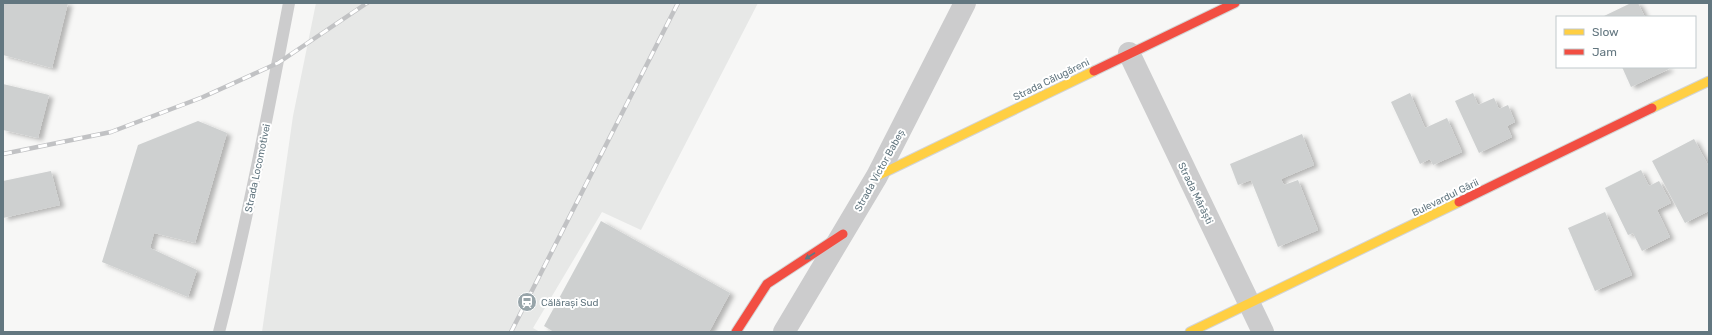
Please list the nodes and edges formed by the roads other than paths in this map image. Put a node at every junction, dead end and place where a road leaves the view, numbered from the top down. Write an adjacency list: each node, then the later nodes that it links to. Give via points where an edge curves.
1 (289, 3): 9 (lane, Strada Locomotivei, via 265,128)
2 (965, 3): 6 (street, Strada Victor Babeș)
3 (1235, 3): 4 (street, Strada Călugăreni)
4 (1130, 53): 6 (street, Strada Călugăreni); 8 (street, Strada Mărăști)
5 (1709, 81): 8 (street, Bulevardul Gării)
6 (877, 176): 7 (street, Strada Victor Babeș)
7 (843, 234): 10 (street, one-way to 10, via 767,284); 11 (street, Strada Victor Babeș)
8 (1249, 304): 12 (street, Bulevardul Gării); 13 (street, Strada Mărăști)
9 (219, 332)
10 (736, 332)
11 (784, 332)
12 (1190, 332)
13 (1263, 332)

